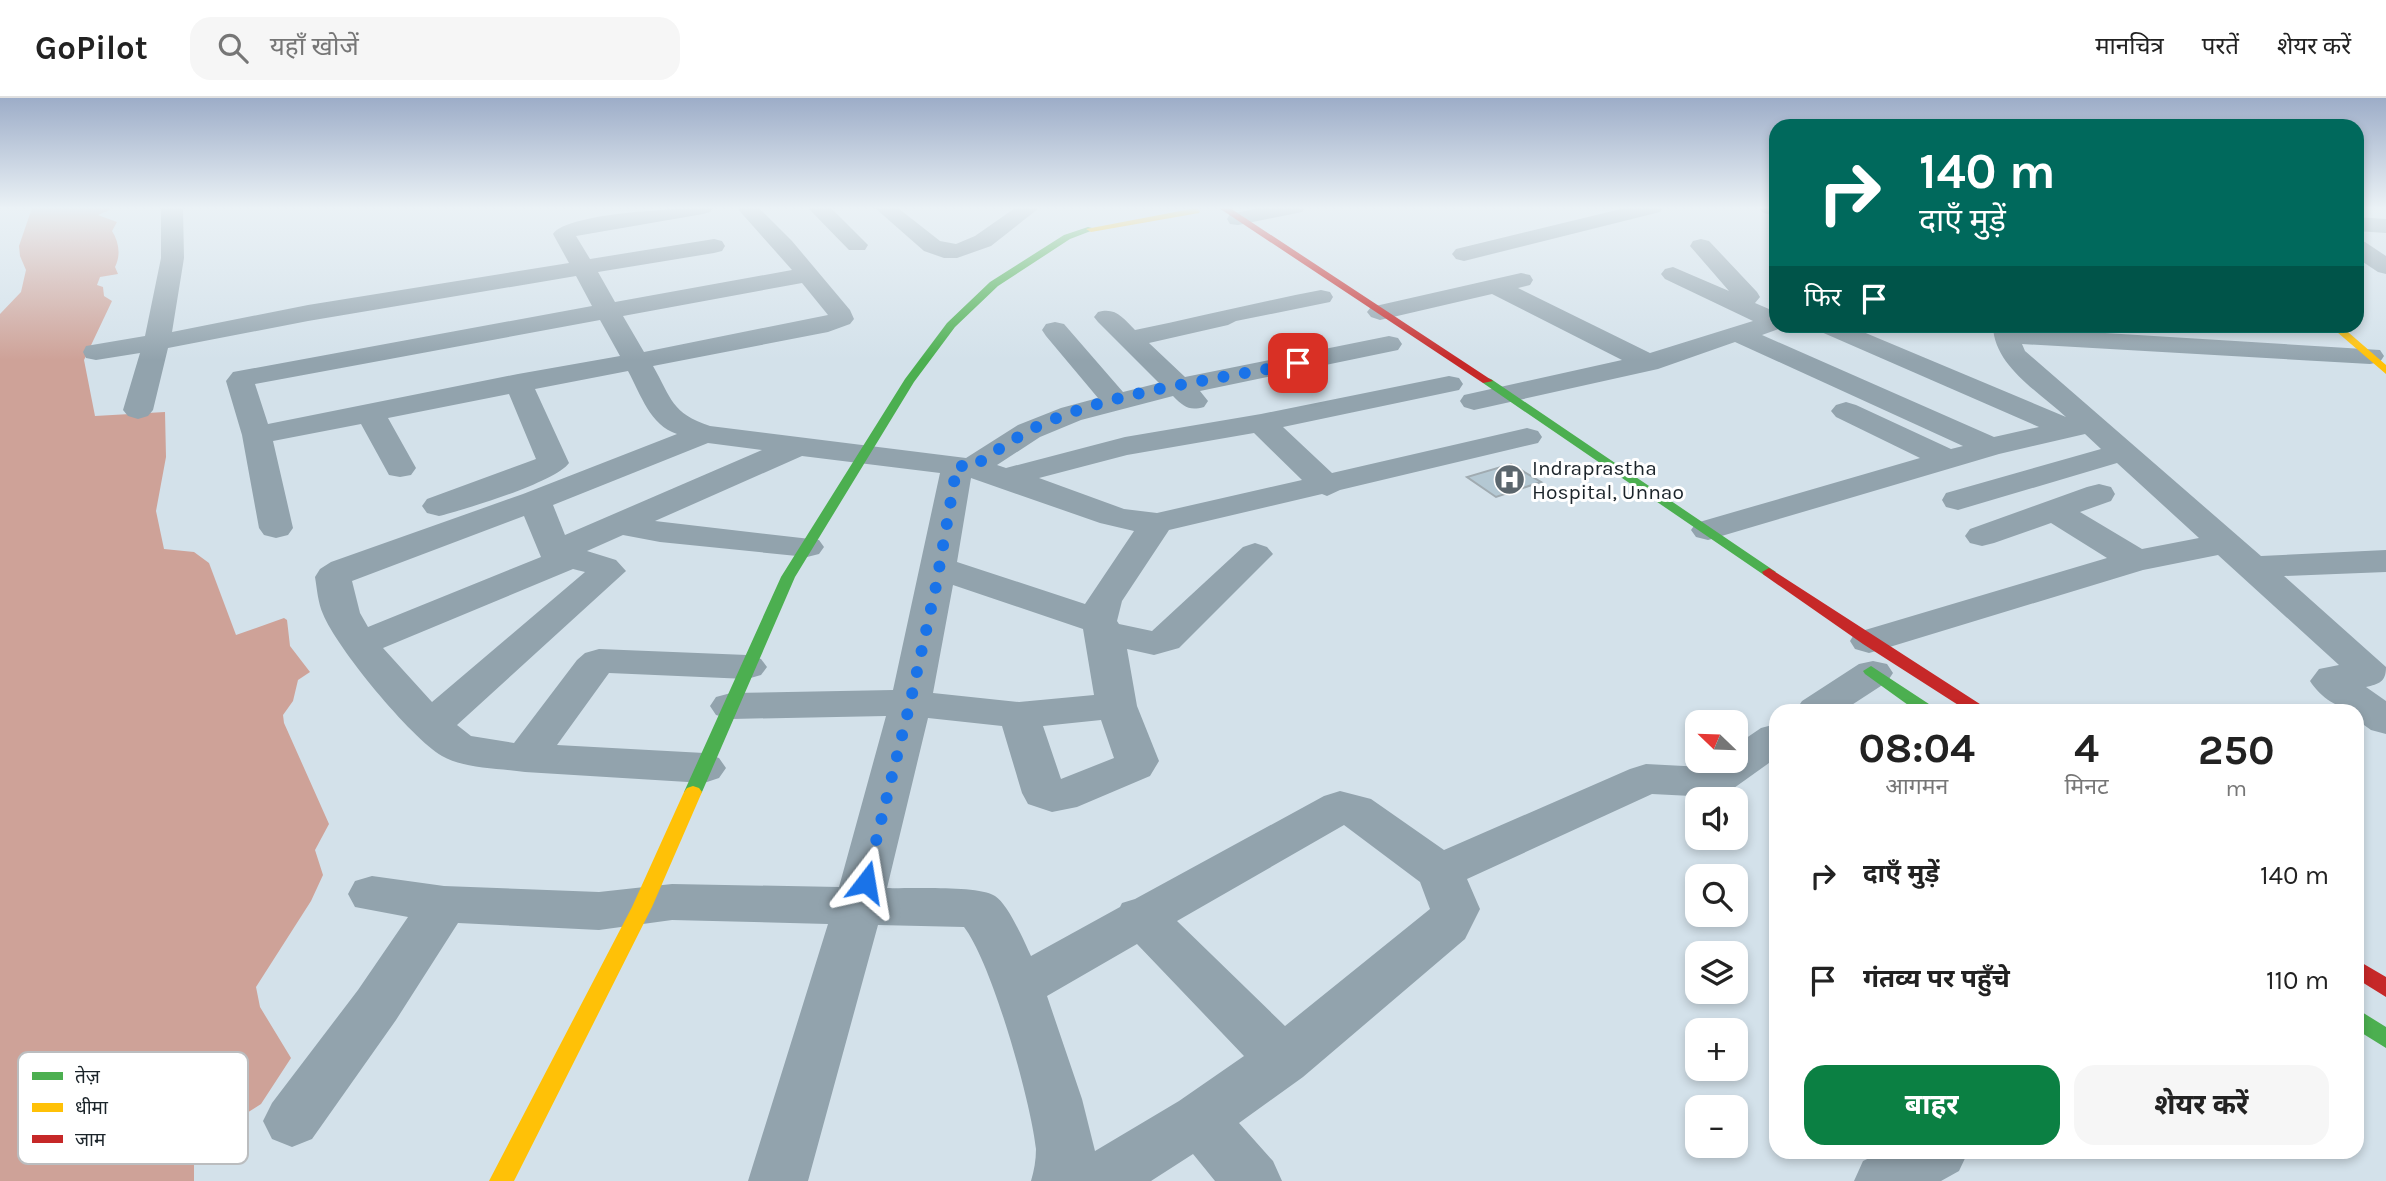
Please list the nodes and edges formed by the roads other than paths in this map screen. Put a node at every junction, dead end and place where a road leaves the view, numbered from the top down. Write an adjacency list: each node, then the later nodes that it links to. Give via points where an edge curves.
1 (171, 259): 34 (street)
2 (515, 259): 14 (street)
3 (559, 259): 14 (street)
4 (570, 259): 19 (street)
5 (794, 259): 10 (street)
6 (1032, 259): 57 (street, via 994,284 951,324)
7 (1290, 259): 22 (street)
8 (1713, 259): 18 (street, via 1748,297)
9 (1673, 274): 18 (street)
10 (806, 275): 19 (street); 38 (street, via 841,319)
11 (2364, 275): 13 (street)
12 (1532, 277): 15 (street)
13 (2386, 277)
14 (526, 278): 20 (street, via 392,288)
15 (1497, 287): 22 (street); 39 (street)
16 (301, 290): 20 (street)
17 (1319, 296): 26 (street)
18 (1731, 301): 23 (street)
19 (608, 311): 38 (street); 53 (street, via 457,350 243,378 240,381)
20 (297, 315): 34 (street)
21 (1107, 317): 32 (street)
22 (1373, 320): 35 (street); 48 (street)
23 (1769, 320)
24 (1769, 325): 31 (street)
25 (1055, 330): 45 (street)
26 (1169, 331): 32 (street); 37 (street)
27 (1846, 333): 50 (street)
28 (2008, 333): 50 (street, via 2014,355)
29 (2040, 333): 40 (street)
30 (2343, 333): 40 (street)
31 (1726, 337): 39 (street); 55 (street); 58 (street, via 1820,398)
32 (1130, 339): 44 (street)
33 (1292, 340): 42 (street, via 1200,359)
34 (156, 342): 36 (street); 46 (street)
35 (1394, 348): 42 (street)
36 (96, 352)
37 (1193, 352)
38 (634, 361): 43 (street); 52 (street, via 671,421)
39 (1647, 363): 48 (street)
40 (2378, 364)
41 (1439, 377): 48 (street); 49 (street)
42 (1222, 378): 44 (street)
43 (518, 382): 47 (street); 66 (street, via 553,463)
44 (1180, 386): 45 (street); 51 (street)
45 (1115, 401): 59 (street, via 1049,421)
46 (138, 410)
47 (370, 412): 53 (street); 60 (street)
48 (1508, 419): 62 (street); 71 (street, via 1565,432)
49 (1261, 423): 51 (street); 62 (street)
50 (2080, 426): 55 (street); 56 (street)
51 (1218, 430): 61 (street, via 1125,446)
52 (705, 434): 54 (street); 65 (street)
53 (257, 435): 70 (street)
54 (796, 447): 57 (street); 69 (street)
55 (1991, 447): 58 (street)
56 (2123, 452): 64 (street); 76 (street)
57 (864, 453): 59 (street); 73 (street)
58 (1949, 460): 71 (street)
59 (964, 467): 61 (street); 79 (street)
60 (400, 468)
61 (1007, 477): 68 (street, via 1118,518)
62 (1327, 486): 68 (street)
63 (2099, 495): 67 (street)
64 (1958, 500)
65 (535, 501): 75 (street); 81 (street, via 334,575 341,613)
66 (439, 506)
67 (2054, 510): 72 (street); 77 (street)
68 (1157, 523): 80 (street, via 1104,601)
69 (619, 524): 73 (street); 75 (street)
70 (276, 528)
71 (1708, 530): 82 (street)
72 (1982, 536)
73 (807, 547): 83 (street, via 788,577)
74 (1255, 554): 80 (street, via 1165,640 1154,642)
75 (562, 555): 81 (street); 94 (street, via 608,571)
76 (2240, 555): 77 (street); 78 (street); 88 (street, via 2368,670 2366,675 2330,681)
77 (2136, 561): 82 (street)
78 (2386, 561)
79 (939, 568): 80 (street); 84 (street)
80 (1102, 627): 91 (street)
81 (359, 644): 94 (street)
82 (1866, 658): 85 (street); 86 (street); 87 (street)
83 (747, 667): 90 (street); 96 (street, via 599,662)
84 (910, 703): 90 (street); 92 (street); 102 (street)
85 (1823, 704)
86 (1919, 704)
87 (1964, 704)
88 (2362, 704)
89 (2364, 705): 93 (street)
90 (731, 706): 97 (street)
91 (1116, 706): 92 (street); 92 (street, via 1135,766 1052,797 1044,793)
92 (1020, 715)
93 (2386, 721)
94 (430, 726): 96 (street, via 458,747)
95 (1769, 743): 98 (street, via 1711,782 1646,779 1452,866)
96 (526, 758): 97 (street)
97 (704, 768): 101 (street)
98 (1444, 876): 103 (street, via 1354,810 1340,807); 109 (street, via 1455,909 1447,926)
99 (372, 894): 100 (street)
100 (444, 904): 101 (street, via 599,911); 111 (street)
101 (642, 907): 102 (street, via 672,901); 113 (street)
102 (859, 908): 105 (street, via 978,909 988,920); 114 (street)
103 (1140, 916): 105 (street); 109 (street)
104 (2364, 973): 106 (street)
105 (1019, 986): 115 (street, via 1063,1137)
106 (2386, 988)
107 (2364, 1023): 108 (street)
108 (2386, 1039)
109 (1283, 1060): 110 (street)
110 (1199, 1119): 116 (street); 117 (street)
111 (292, 1121)
112 (1925, 1159): 118 (street)
113 (501, 1181)
114 (778, 1181)
115 (1061, 1181)
116 (1099, 1181)
117 (1252, 1181)
118 (1884, 1181)

